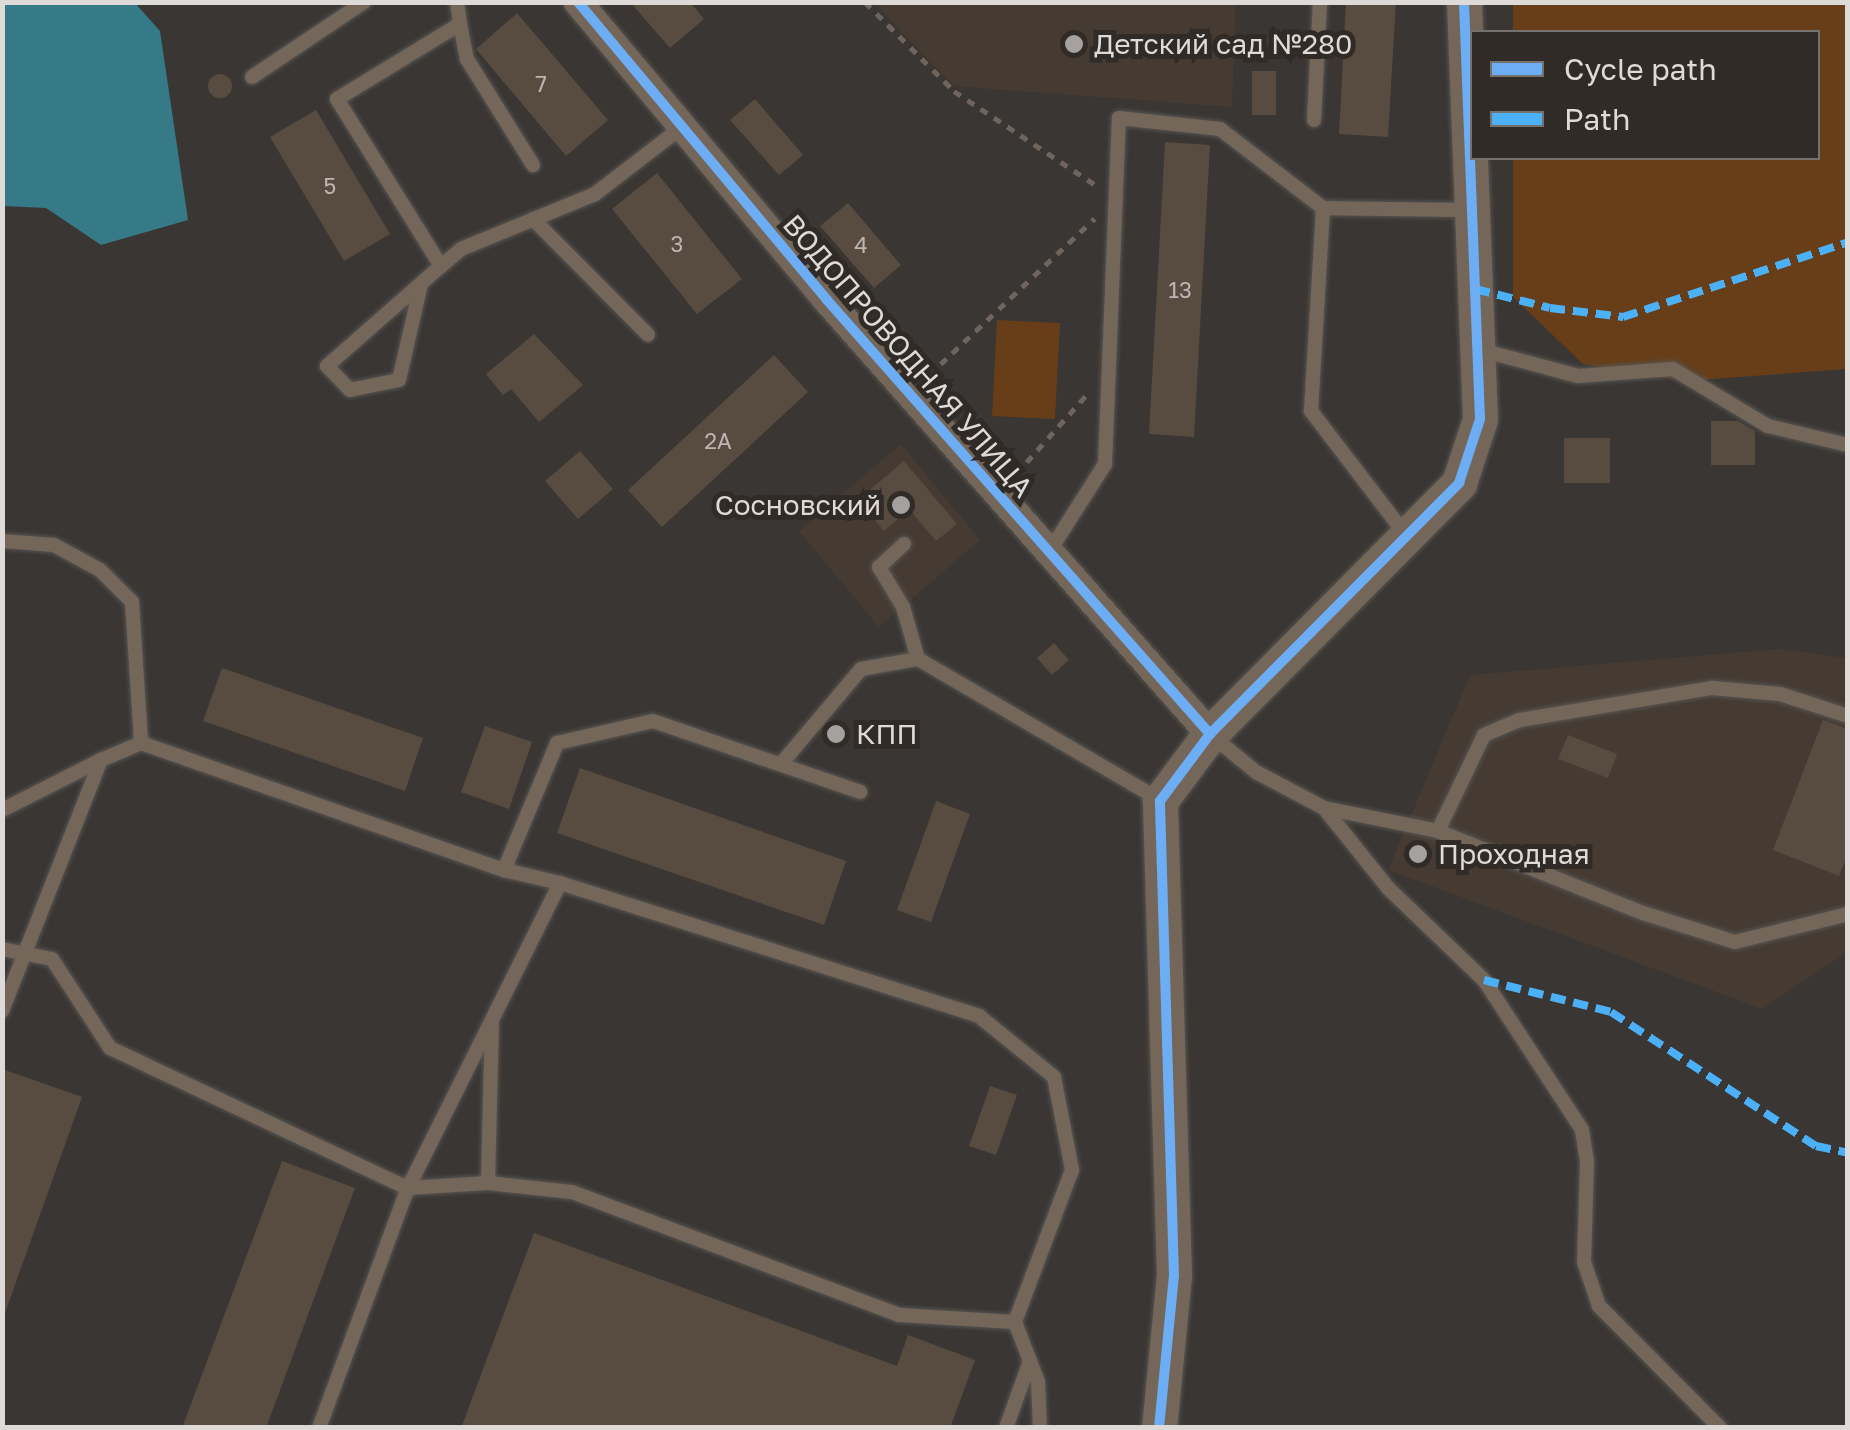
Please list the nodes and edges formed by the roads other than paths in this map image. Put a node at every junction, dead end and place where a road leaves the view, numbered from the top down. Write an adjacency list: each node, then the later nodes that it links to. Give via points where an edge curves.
1 (364, 2): 7 (lane)
2 (457, 2): 6 (lane)
3 (578, 2): 9 (street, ВОДОПРОВОДНАЯ УЛИЦА)
4 (1320, 2): 8 (lane)
5 (1464, 2): 10 (street)
6 (460, 24): 12 (lane, via 467,59); 16 (lane, via 337,99)
7 (252, 77)
8 (1314, 120)
9 (682, 127): 15 (lane, via 595,194); 24 (street, ВОДОПРОВОДНАЯ УЛИЦА)
10 (1470, 158)
11 (1470, 160): 14 (street)
12 (533, 165)
13 (1323, 208): 14 (lane); 21 (lane, via 1311,411); 24 (lane, via 1220,130 1119,118 1106,464)
14 (1472, 210): 19 (street)
15 (533, 219): 16 (lane, via 461,249); 18 (lane)
16 (442, 266): 17 (lane)
17 (421, 284): 17 (lane, via 399,380 350,390 327,366)
18 (648, 335)
19 (1478, 349): 20 (lane, via 1578,376 1673,369 1768,426); 21 (street, via 1480,419 1459,482)
20 (1848, 445)
21 (1405, 534): 27 (street)
22 (2, 541): 28 (lane, via 54,546 100,570 132,602)
23 (904, 544): 25 (lane, via 880,567 902,607)
24 (1048, 553): 27 (street, ВОДОПРОВОДНАЯ УЛИЦА)
25 (918, 659): 30 (lane, via 861,669); 32 (lane)
26 (1848, 716): 35 (lane, via 1780,694 1712,688 1520,720 1484,735)
27 (1210, 734): 32 (street); 33 (lane, via 1256,772)
28 (141, 743): 29 (lane); 36 (lane)
29 (101, 760): 34 (lane); 40 (lane)
30 (781, 764): 31 (lane); 36 (lane, via 653,721 557,743)
31 (860, 792)
32 (1160, 800): 50 (street, via 1174,1276)
33 (1324, 808): 35 (lane); 51 (lane, via 1388,888 1484,980 1582,1130 1584,1262 1599,1306)
34 (2, 810)
35 (1438, 831): 38 (lane, via 1734,942)
36 (504, 870): 37 (lane)
37 (560, 883): 42 (lane); 45 (lane, via 979,1016 1054,1076 1072,1170)
38 (1848, 914)
39 (2, 949): 40 (lane)
40 (24, 954): 41 (lane); 44 (lane, via 52,959 110,1048)
41 (2, 1012)
42 (492, 1020): 43 (lane); 44 (lane)
43 (488, 1183): 44 (lane); 45 (lane, via 572,1192 899,1315)
44 (408, 1188): 47 (lane)
45 (1015, 1322): 46 (lane)
46 (1030, 1361): 48 (lane); 49 (lane)
47 (319, 1428)
48 (1006, 1428)
49 (1040, 1428)
50 (1159, 1428)
51 (1720, 1428)

